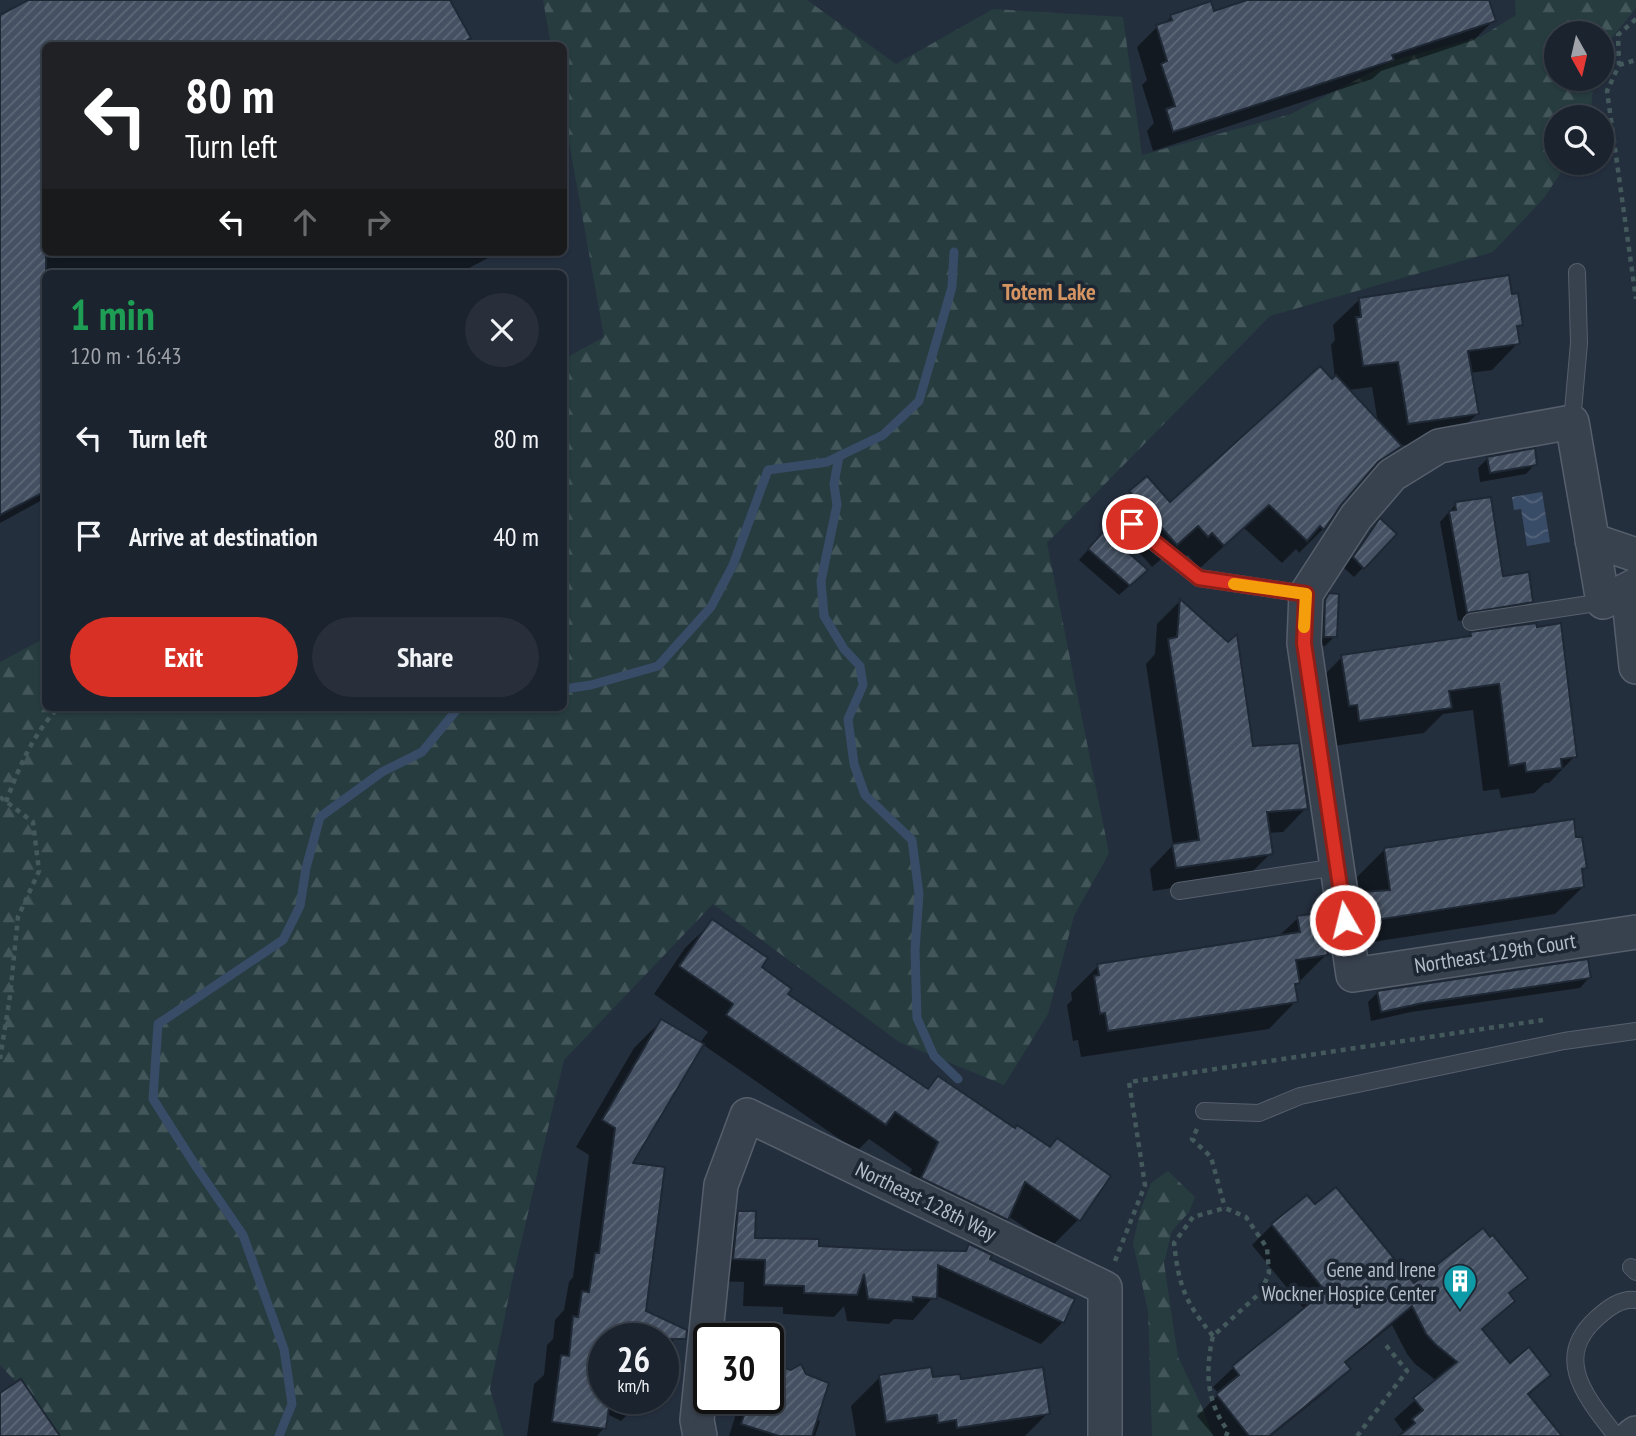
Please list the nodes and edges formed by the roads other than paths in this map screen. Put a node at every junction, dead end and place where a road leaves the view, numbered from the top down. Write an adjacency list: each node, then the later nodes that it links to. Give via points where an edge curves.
1 (1577, 272): 2 (lane, via 1579,344)
2 (1572, 422): 4 (street); 7 (street, via 1438,446 1392,475 1356,517)
3 (1132, 524): 7 (lane, via 1199,578)
4 (1592, 540): 5 (street); 6 (street)
5 (1636, 555)
6 (1622, 592): 8 (lane); 9 (street)
7 (1306, 594): 10 (street, via 1304,643)
8 (1471, 622)
9 (1636, 667)
10 (1337, 867): 11 (lane); 12 (street, Northeast 129th Court, via 1353,975)
11 (1179, 891)
12 (1636, 932)
13 (1636, 1031): 14 (lane, via 1300,1096 1259,1113)
14 (1204, 1111)
15 (1636, 1300): 19 (lane, via 1627,1299 1591,1324 1579,1341 1574,1361 1577,1381)
16 (1636, 1433): 20 (street)
17 (700, 1436): 18 (street, Northeast 128th Way, via 697,1420 721,1185 747,1115 1105,1288)
18 (1105, 1436)
19 (1616, 1436)
20 (1632, 1436)

